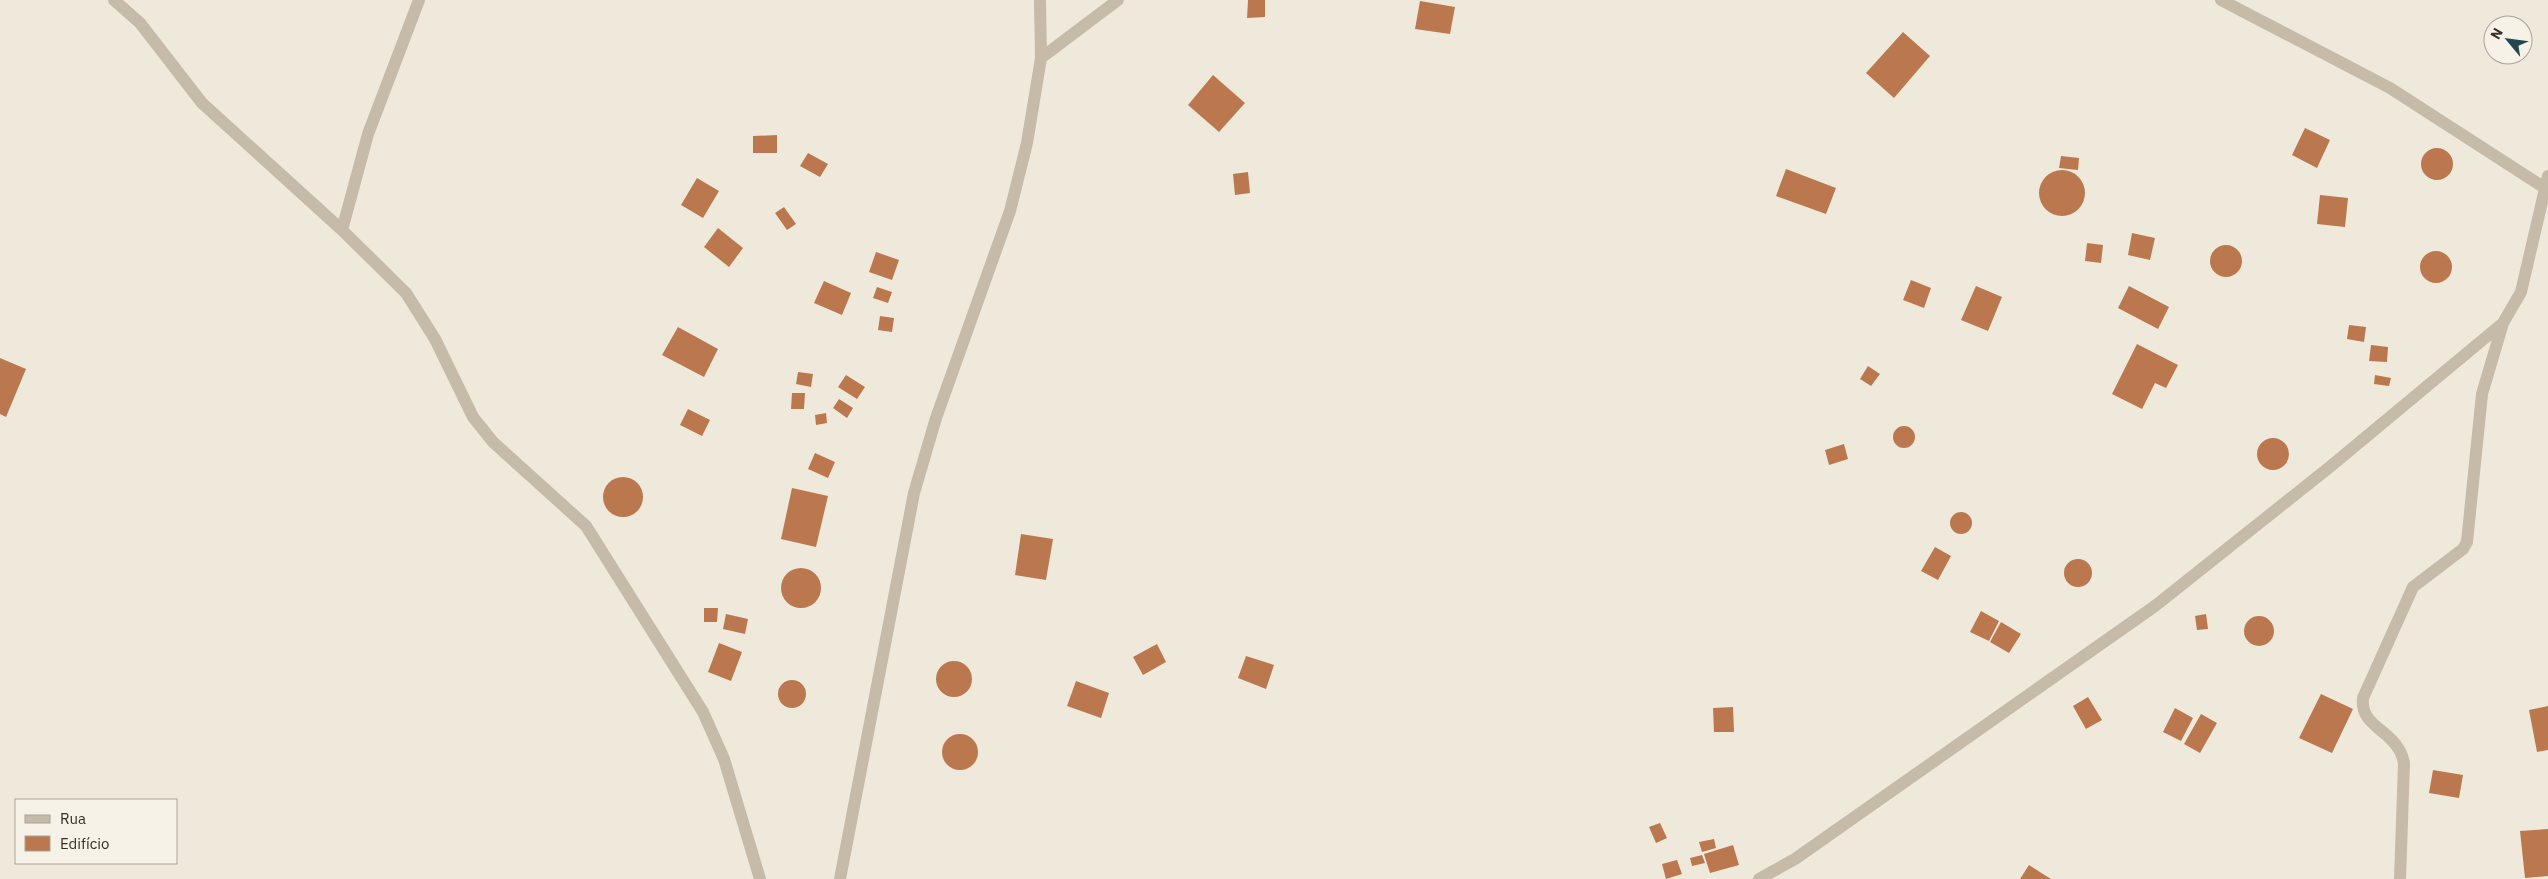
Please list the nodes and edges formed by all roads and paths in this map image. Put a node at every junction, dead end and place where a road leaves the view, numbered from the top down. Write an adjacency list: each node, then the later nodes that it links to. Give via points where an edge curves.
1 (114, 0): 8 (street, via 140,23 202,103)
2 (419, 0): 8 (street, via 368,134)
3 (1040, 0): 6 (street)
4 (1118, 0): 6 (street)
5 (2221, 0): 7 (street, via 2390,88)
6 (1042, 58): 11 (street, via 1027,143 1010,210 936,418 914,494)
7 (2547, 184): 9 (street, via 2521,292)
8 (342, 230): 10 (street, via 406,293 435,339 473,417 493,442 586,526 703,712 724,759)
9 (2504, 323): 12 (street, via 2332,466 2155,606 1795,859); 13 (street, via 2482,394 2467,542 2463,549 2413,586 2363,698 2366,718 2398,747 2404,763)
10 (760, 879)
11 (840, 879)
12 (1759, 879)
13 (2400, 879)

